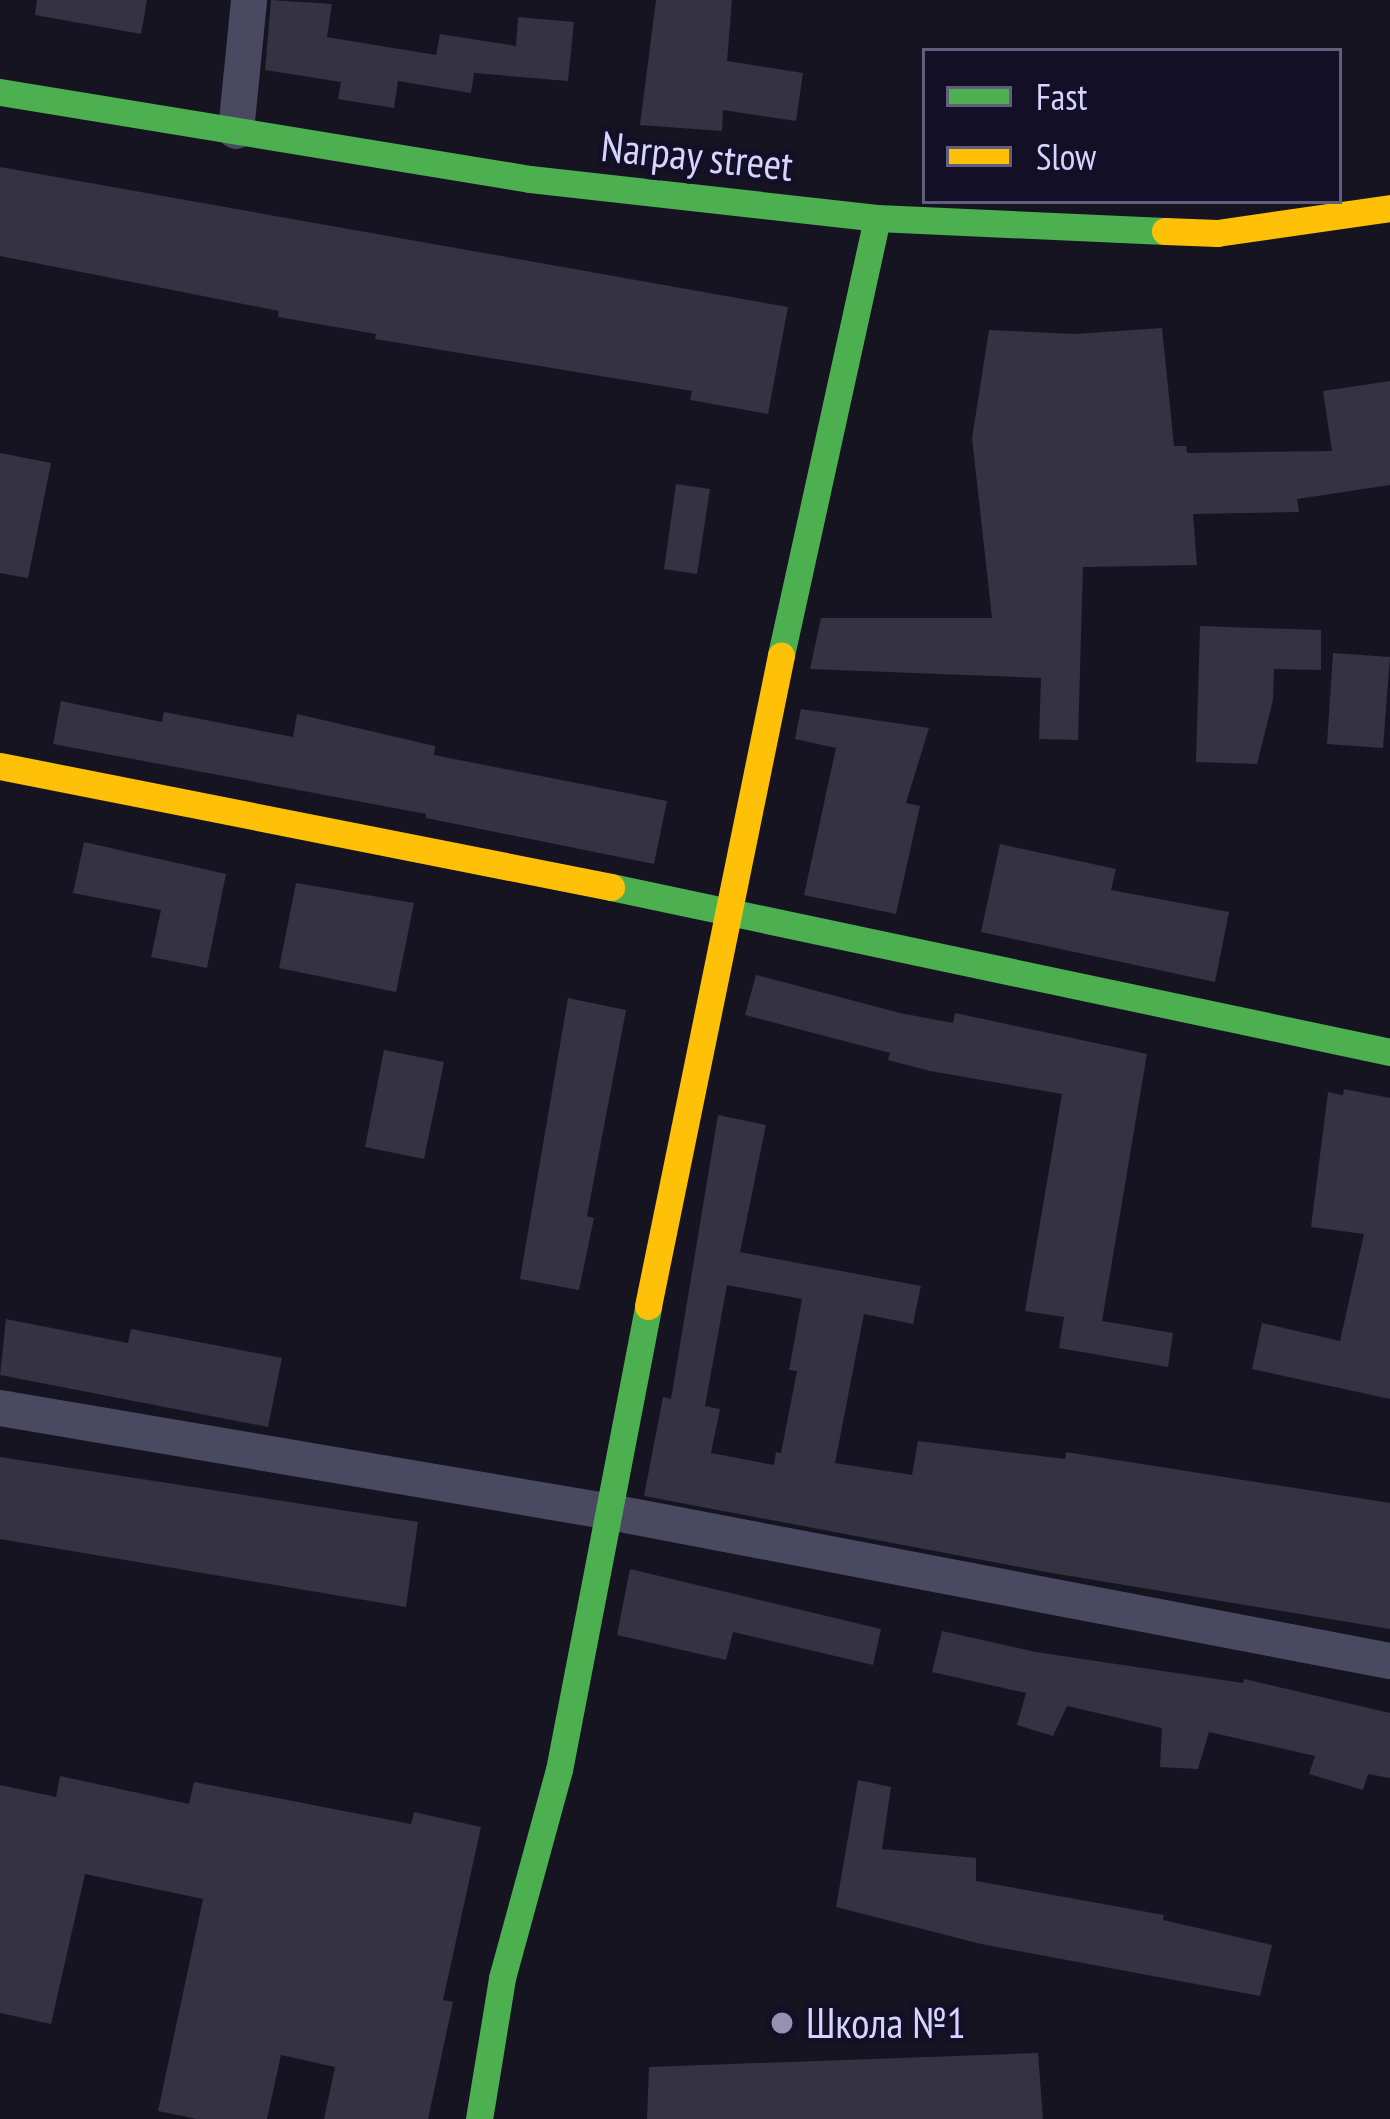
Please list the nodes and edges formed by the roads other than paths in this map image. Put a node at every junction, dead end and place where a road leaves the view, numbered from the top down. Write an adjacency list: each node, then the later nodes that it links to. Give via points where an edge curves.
1 (249, 0): 3 (street)
2 (0, 92): 3 (street, Narpay street)
3 (236, 131): 5 (street, Narpay street, via 530,179)
4 (1390, 208): 5 (street, Narpay street, via 1217,233)
5 (877, 218): 7 (street)
6 (0, 766): 7 (street)
7 (724, 910): 8 (street); 10 (street)
8 (1390, 1052)
9 (0, 1408): 10 (street)
10 (605, 1511): 11 (street); 12 (street, via 559,1770 502,1978)
11 (1390, 1661)
12 (479, 2119)

